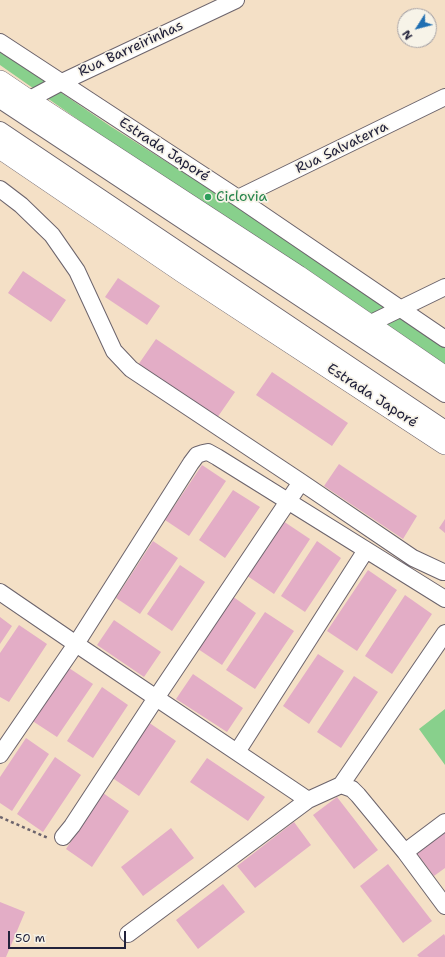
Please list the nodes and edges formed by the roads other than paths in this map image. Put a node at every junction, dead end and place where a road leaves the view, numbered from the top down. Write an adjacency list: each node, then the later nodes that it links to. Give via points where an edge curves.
1 (236, 0): 4 (street, Rua Barreirinhas)
2 (0, 42): 4 (street, Estrada Japoré)
3 (0, 81): 7 (main road)
4 (60, 82): 7 (street, Rua Barreirinhas); 11 (street, Estrada Japoré)
5 (445, 97): 11 (street, Rua Salvaterra)
6 (0, 100): 17 (street)
7 (28, 100): 14 (main road)
8 (0, 130): 18 (street)
9 (0, 148): 19 (main road, Estrada Japoré, via 184,273)
10 (0, 189): 20 (street, via 21,204 52,235 77,271 114,351 122,361)
11 (238, 198): 13 (street, Estrada Japoré)
12 (445, 288): 13 (street)
13 (400, 309): 14 (street); 15 (street, Estrada Japoré)
14 (369, 324): 16 (main road)
15 (445, 339)
16 (445, 376)
17 (445, 394)
18 (445, 429)
19 (445, 444)
20 (300, 482): 21 (street); 23 (street, via 413,558)
21 (287, 501): 22 (street); 27 (street, via 208,452 197,455); 28 (street)
22 (366, 550): 25 (street); 29 (street)
23 (445, 572)
24 (0, 592): 27 (street)
25 (445, 599)
26 (445, 633): 31 (street)
27 (76, 644): 28 (street); 30 (street)
28 (156, 698): 29 (street); 34 (street)
29 (237, 752): 32 (street)
30 (0, 755)
31 (341, 785): 32 (street); 35 (street, via 352,789 358,795)
32 (308, 800): 37 (street)
33 (445, 822): 35 (street)
34 (63, 837)
35 (406, 852): 36 (street)
36 (445, 906)
37 (128, 934)

